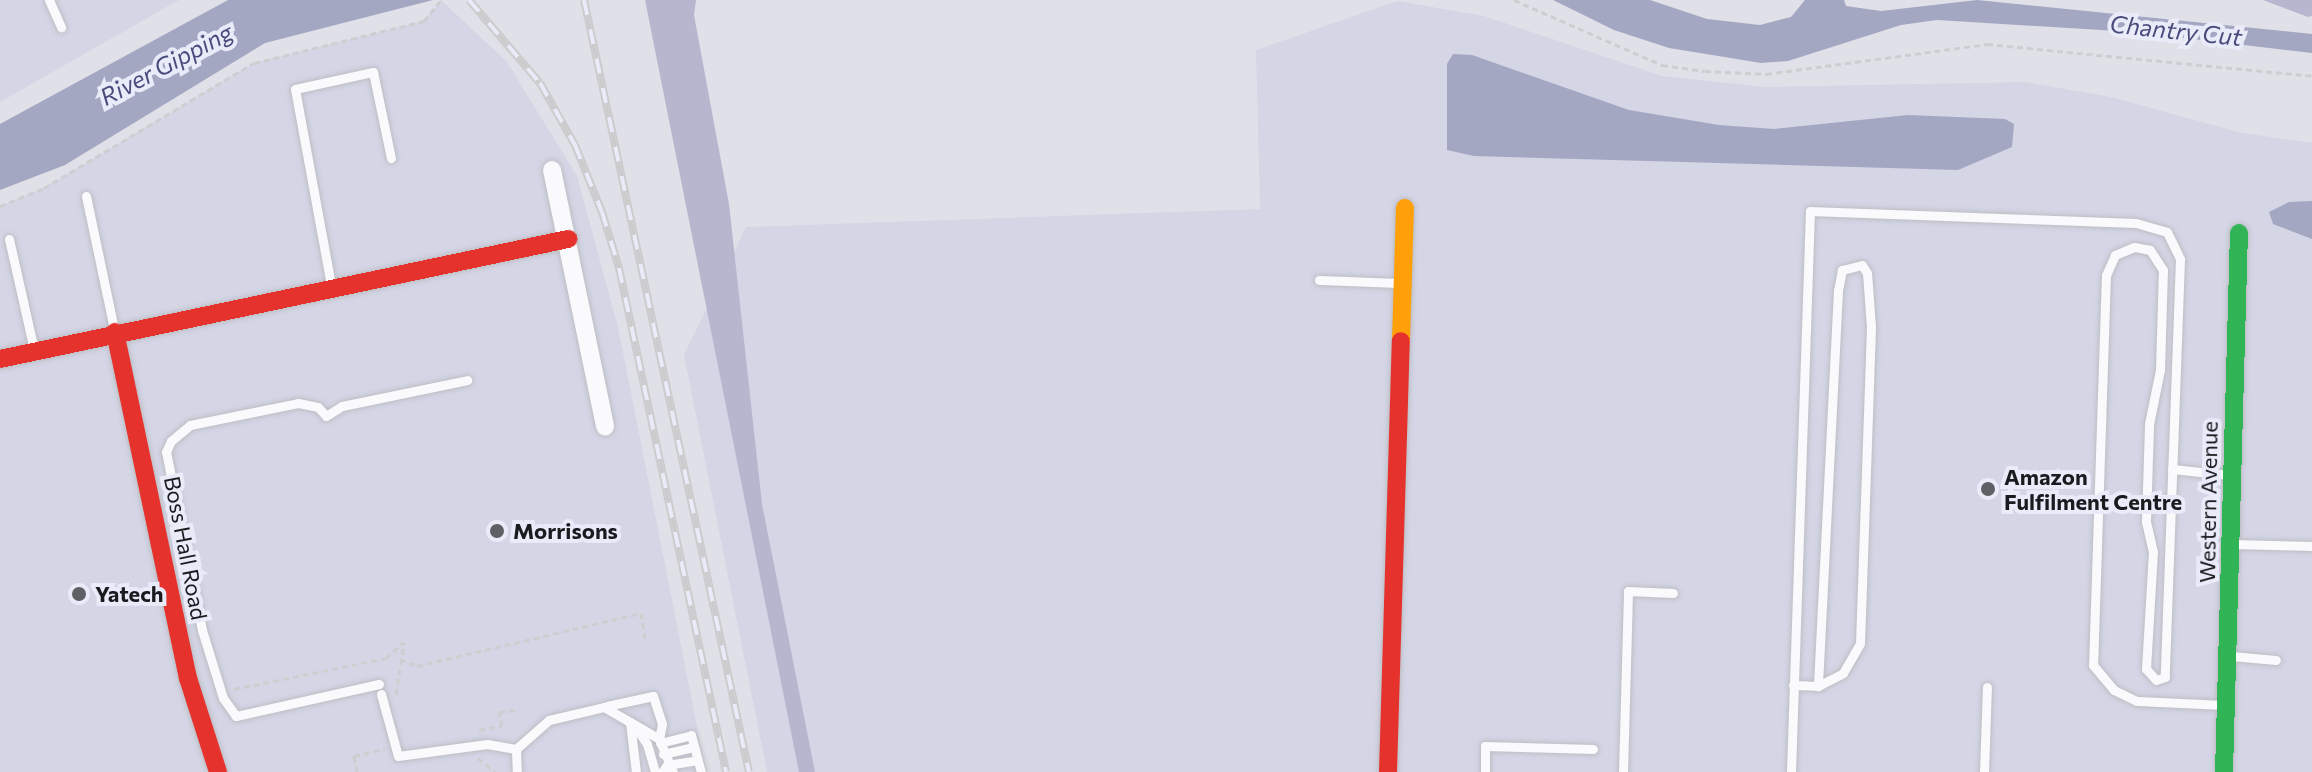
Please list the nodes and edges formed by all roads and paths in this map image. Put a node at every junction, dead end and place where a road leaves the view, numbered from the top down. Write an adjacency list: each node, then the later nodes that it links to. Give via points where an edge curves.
1 (49, 0): 4 (lane)
2 (441, 0): 9 (path, via 424,21 254,63 44,188)
3 (1514, 0): 5 (path, via 1662,65 1705,71 1766,74 1987,44)
4 (61, 27)
5 (2312, 76)
6 (391, 158): 16 (lane, via 373,72 295,89)
7 (552, 170): 13 (street)
8 (86, 196): 17 (lane, Boss Hall Road)
9 (0, 206)
10 (1405, 208): 15 (street)
11 (2239, 233): 23 (street, Western Avenue)
12 (9, 239): 18 (lane)
13 (568, 239): 16 (street); 21 (street)
14 (1319, 280): 15 (lane)
15 (1403, 283): 51 (street)
16 (331, 285): 17 (street)
17 (115, 332): 18 (street); 46 (street, Boss Hall Road, via 188,678)
18 (34, 350): 19 (street)
19 (0, 359)
20 (467, 380): 34 (lane, via 342,406 326,416 318,407 298,403 190,425 171,441 167,469)
21 (605, 427)
22 (2172, 469): 23 (lane); 31 (lane, via 2180,259 2167,232 2136,223 1810,211); 35 (lane, via 2167,665 2165,677 2156,680 2146,669 2153,552 2146,521 2163,270 2150,250 2123,248 2106,275 2104,298 2093,665 2114,690 2137,701)
23 (2232, 475): 24 (street, Western Avenue)
24 (2232, 544): 25 (lane); 28 (street, Western Avenue)
25 (2312, 546)
26 (1673, 593): 53 (lane, via 1628,591)
27 (645, 638): 29 (path, via 641,613 417,666)
28 (2228, 656): 30 (lane); 35 (street, Western Avenue)
29 (400, 659): 34 (path, via 404,642 386,658); 36 (path, via 394,683)
30 (2276, 660)
31 (1793, 685): 32 (lane); 54 (lane)
32 (1818, 686): 32 (lane, via 1838,290 1842,270 1862,265 1871,327 1860,643 1843,673)
33 (1987, 687): 55 (lane)
34 (220, 692): 41 (lane, via 236,716 380,689 398,756 487,744)
35 (2226, 705): 56 (street, Western Avenue)
36 (399, 706)
37 (604, 707): 38 (lane); 39 (lane, via 653,696 662,724); 41 (lane, via 549,720)
38 (630, 722): 39 (lane); 48 (lane); 49 (lane, via 647,744)
39 (659, 741): 40 (lane, via 691,735); 43 (lane)
40 (694, 747): 43 (lane); 44 (lane)
41 (516, 749): 47 (lane)
42 (1593, 749): 52 (lane, via 1485,746)
43 (663, 754): 45 (lane)
44 (698, 760): 45 (lane); 50 (lane)
45 (667, 770)
46 (218, 772)
47 (517, 772)
48 (636, 772)
49 (655, 772)
50 (701, 772)
51 (1388, 772)
52 (1485, 772)
53 (1623, 772)
54 (1791, 772)
55 (1984, 772)
56 (2224, 772)

